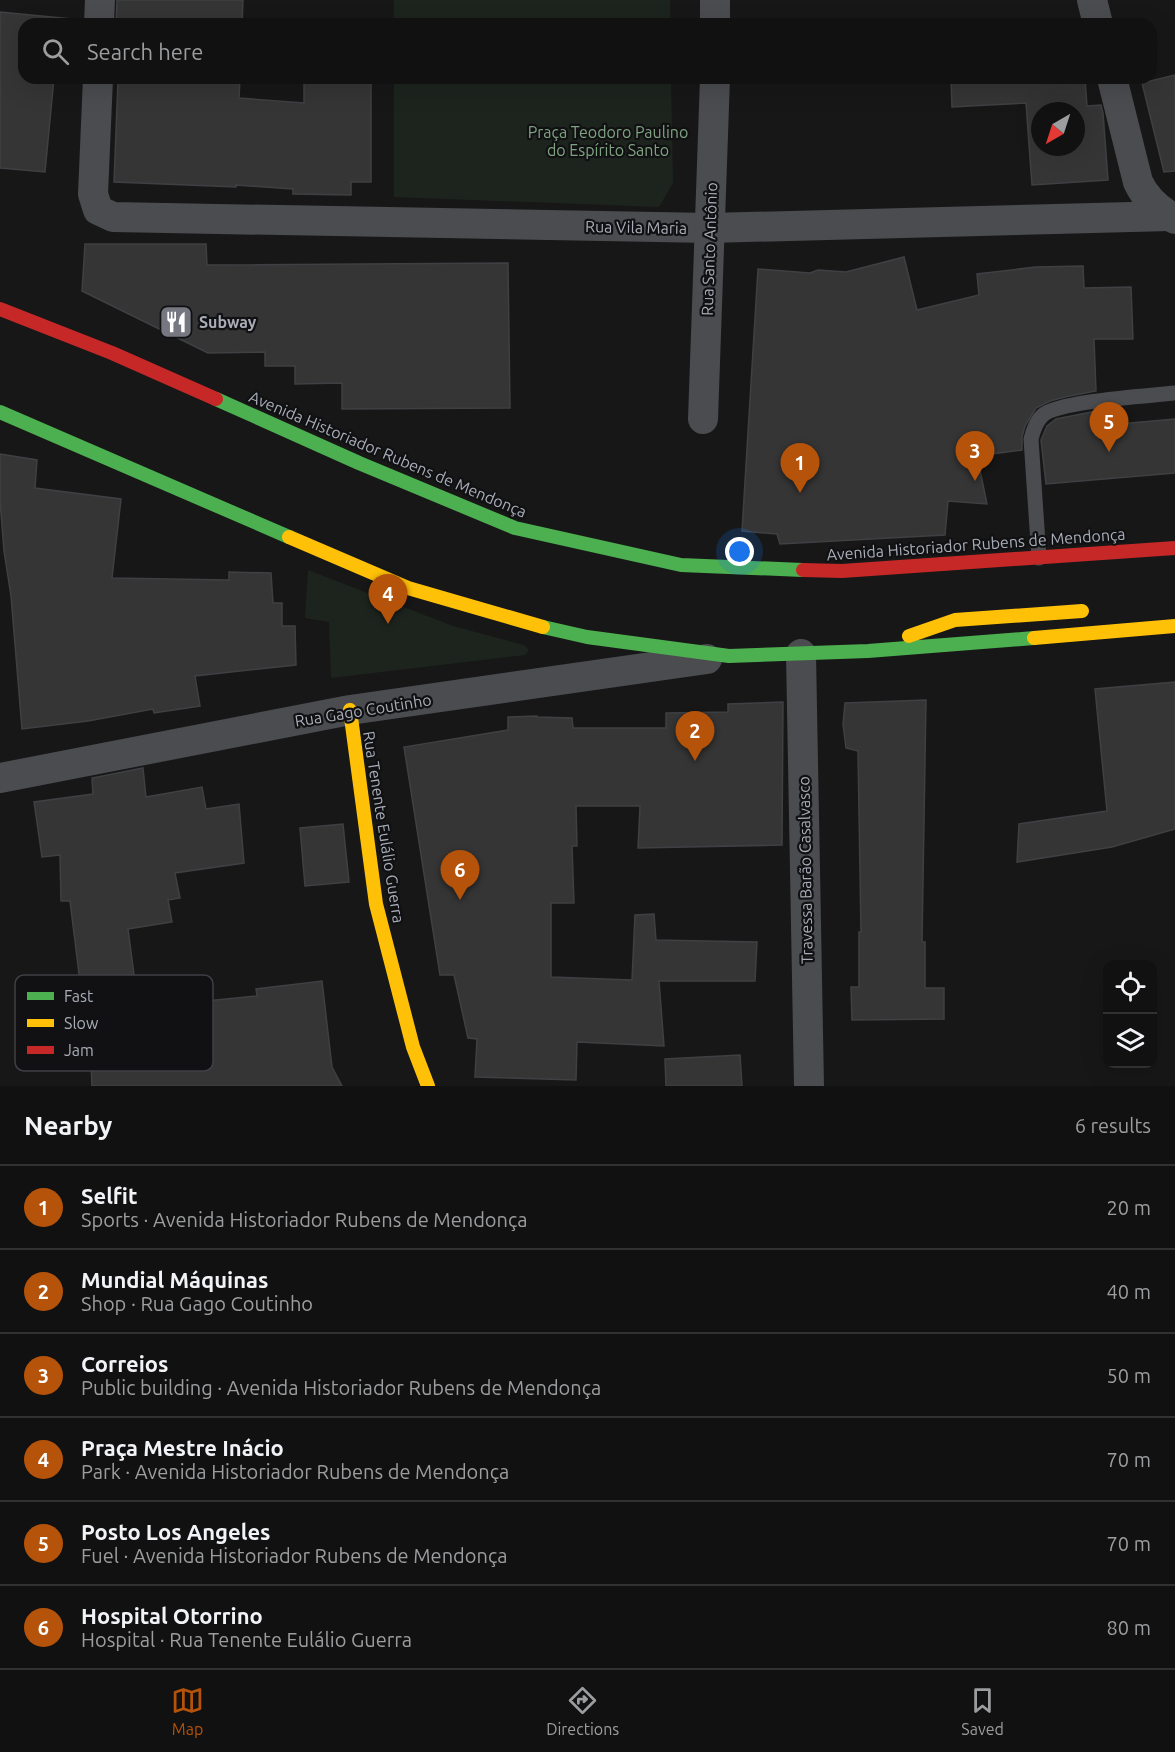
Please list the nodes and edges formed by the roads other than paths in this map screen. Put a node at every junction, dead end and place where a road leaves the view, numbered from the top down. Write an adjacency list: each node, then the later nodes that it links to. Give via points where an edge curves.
1 (100, 0): 4 (street)
2 (715, 0): 5 (street)
3 (1092, 0): 6 (street)
4 (99, 18)
5 (715, 18)
6 (1096, 18)
7 (98, 84): 11 (street, Rua Vila Maria, via 93,194 98,210 113,217)
8 (715, 84): 11 (street, Rua Santo Antônio)
9 (1114, 84): 10 (street, via 1138,182 1144,195)
10 (1172, 218): 11 (street, Rua Vila Maria)
11 (710, 228): 15 (street, Rua Santo Antônio)
12 (0, 309): 17 (main road, Avenida Historiador Rubens de Mendonça, via 112,353 359,464 515,528 691,566 842,572)
13 (1175, 393): 17 (lane, via 1060,406 1043,415 1031,439)
14 (0, 412): 22 (main road, via 408,588 587,637)
15 (703, 419)
16 (1175, 548): 17 (main road, Avenida Historiador Rubens de Mendonça)
17 (1039, 558)
18 (1094, 610): 20 (main road, via 955,620)
19 (1175, 626): 20 (main road)
20 (868, 651): 21 (main road)
21 (801, 654): 22 (main road); 26 (street, Travessa Barão Casalvasco)
22 (729, 656): 23 (street, Rua Gago Coutinho)
23 (350, 710): 24 (street, Rua Gago Coutinho); 25 (main road, Rua Tenente Eulálio Guerra, via 376,904 413,1047)
24 (0, 778)
25 (428, 1086)
26 (809, 1086)

